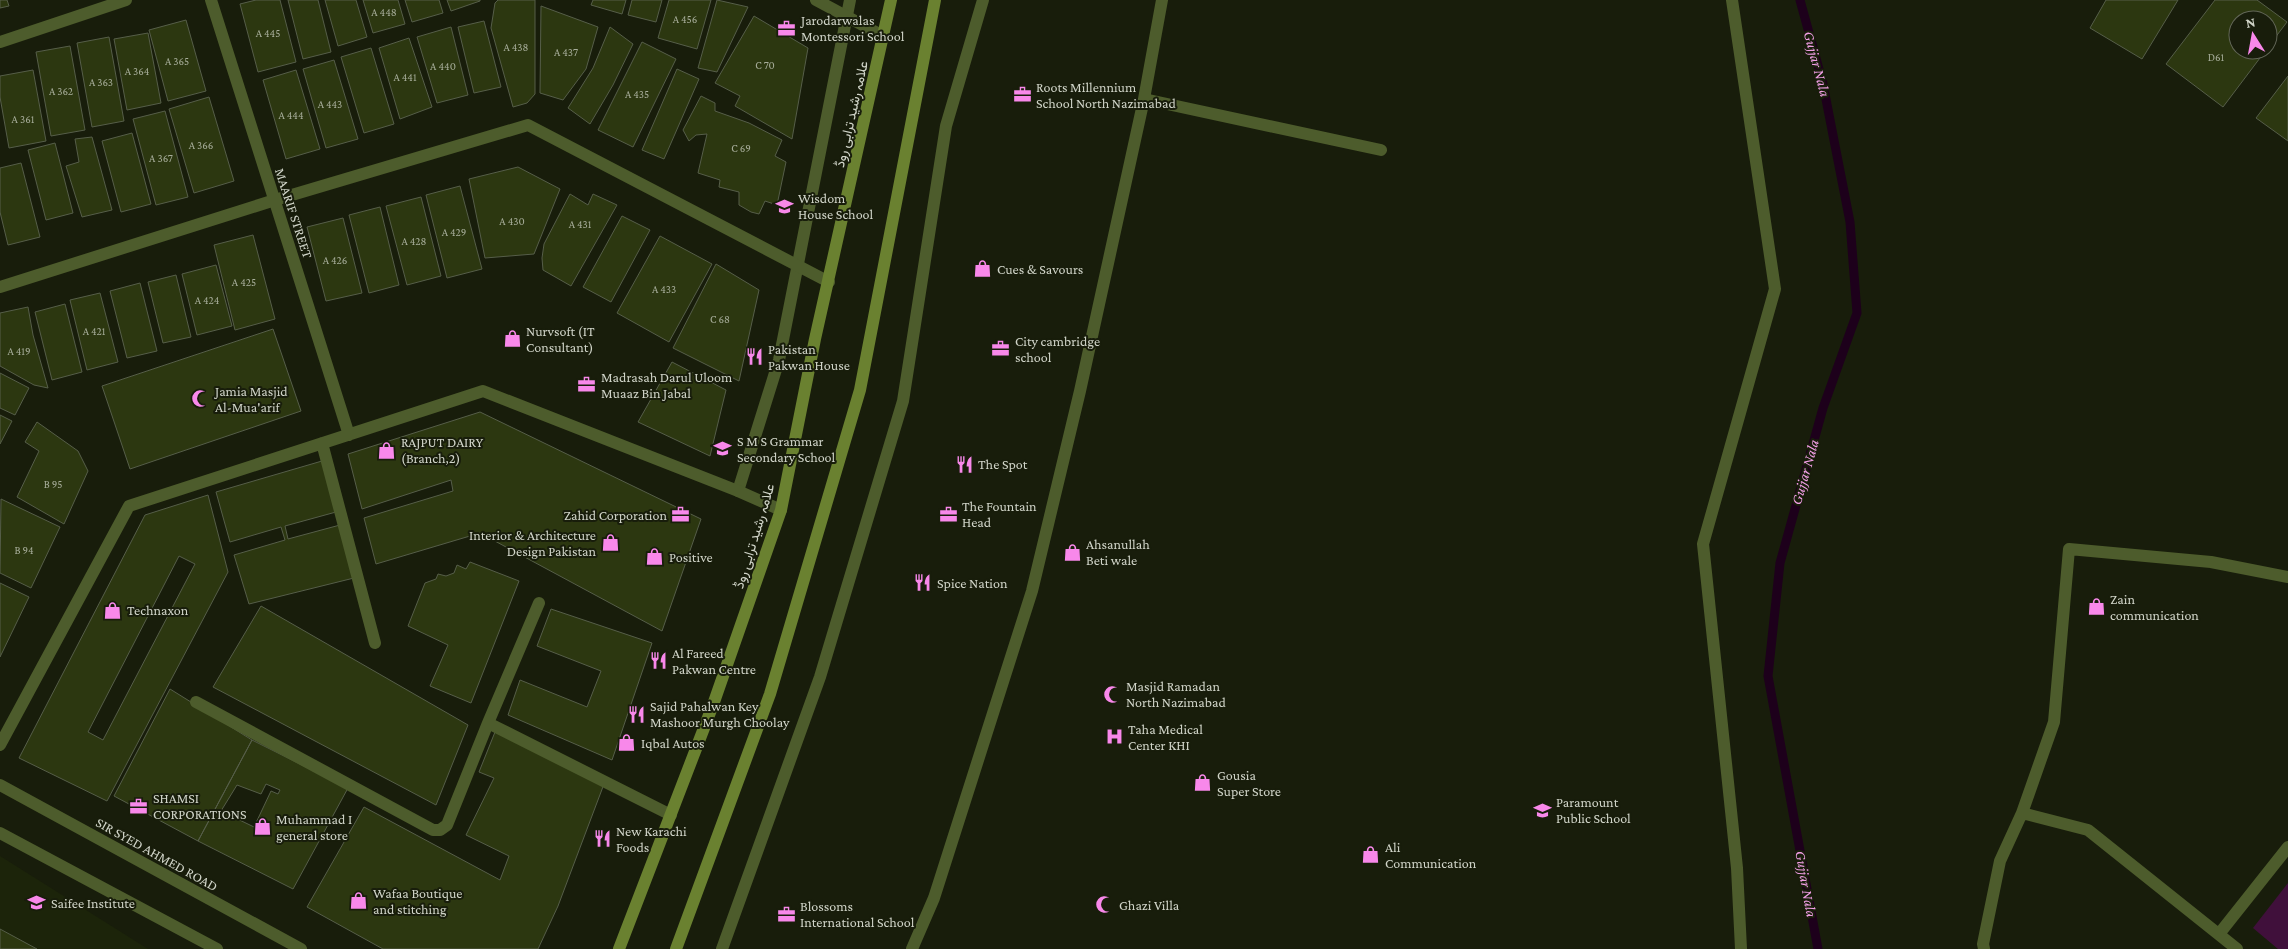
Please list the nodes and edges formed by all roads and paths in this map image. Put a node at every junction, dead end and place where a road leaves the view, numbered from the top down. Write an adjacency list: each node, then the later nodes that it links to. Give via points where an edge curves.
1 (126, 0): 12 (street)
2 (211, 0): 15 (street, MAARIF STREET)
3 (816, 0): 10 (street)
4 (850, 0): 10 (street)
5 (891, 0): 11 (main road, علامہ رشید ترابی روڈ)
6 (935, 0): 38 (main road, via 860,390 770,694)
7 (983, 0): 39 (street, via 946,126 903,401 820,677)
8 (1162, 0): 13 (street)
9 (1732, 0): 41 (street, via 1775,289 1703,544 1737,868)
10 (846, 16): 11 (street); 16 (street)
11 (883, 36): 17 (main road, علامہ رشید ترابی روڈ)
12 (0, 42)
13 (1144, 99): 14 (street); 40 (street, via 1032,591 934,898)
14 (1381, 150)
15 (275, 200): 16 (street, via 528,125); 18 (street); 19 (street, MAARIF STREET)
16 (797, 266): 17 (street); 21 (street, via 779,360)
17 (829, 282): 22 (main road, علامہ رشید ترابی روڈ)
18 (0, 287)
19 (349, 435): 20 (street); 21 (street, via 483,391)
20 (322, 443): 25 (street); 28 (street, via 129,506)
21 (738, 491): 22 (street)
22 (781, 510): 31 (main road, علامہ رشید ترابی روڈ, via 714,702)
23 (2288, 577): 30 (street, via 2211,562 2069,549 2054,722)
24 (539, 603): 27 (street)
25 (375, 643)
26 (196, 702): 27 (street, via 433,830 440,830 447,824)
27 (488, 723): 31 (street)
28 (0, 745)
29 (0, 785): 36 (street, SIR SYED AHMED ROAD)
30 (2022, 812): 34 (street, via 2088,830); 42 (street, via 2000,861)
31 (670, 815): 37 (main road, علامہ رشید ترابی روڈ)
32 (0, 833): 35 (street)
33 (2288, 847): 34 (street)
34 (2219, 934): 43 (street)
35 (217, 949)
36 (300, 949)
37 (619, 949)
38 (676, 949)
39 (722, 949)
40 (912, 949)
41 (1741, 949)
42 (1984, 949)
43 (2237, 949)

